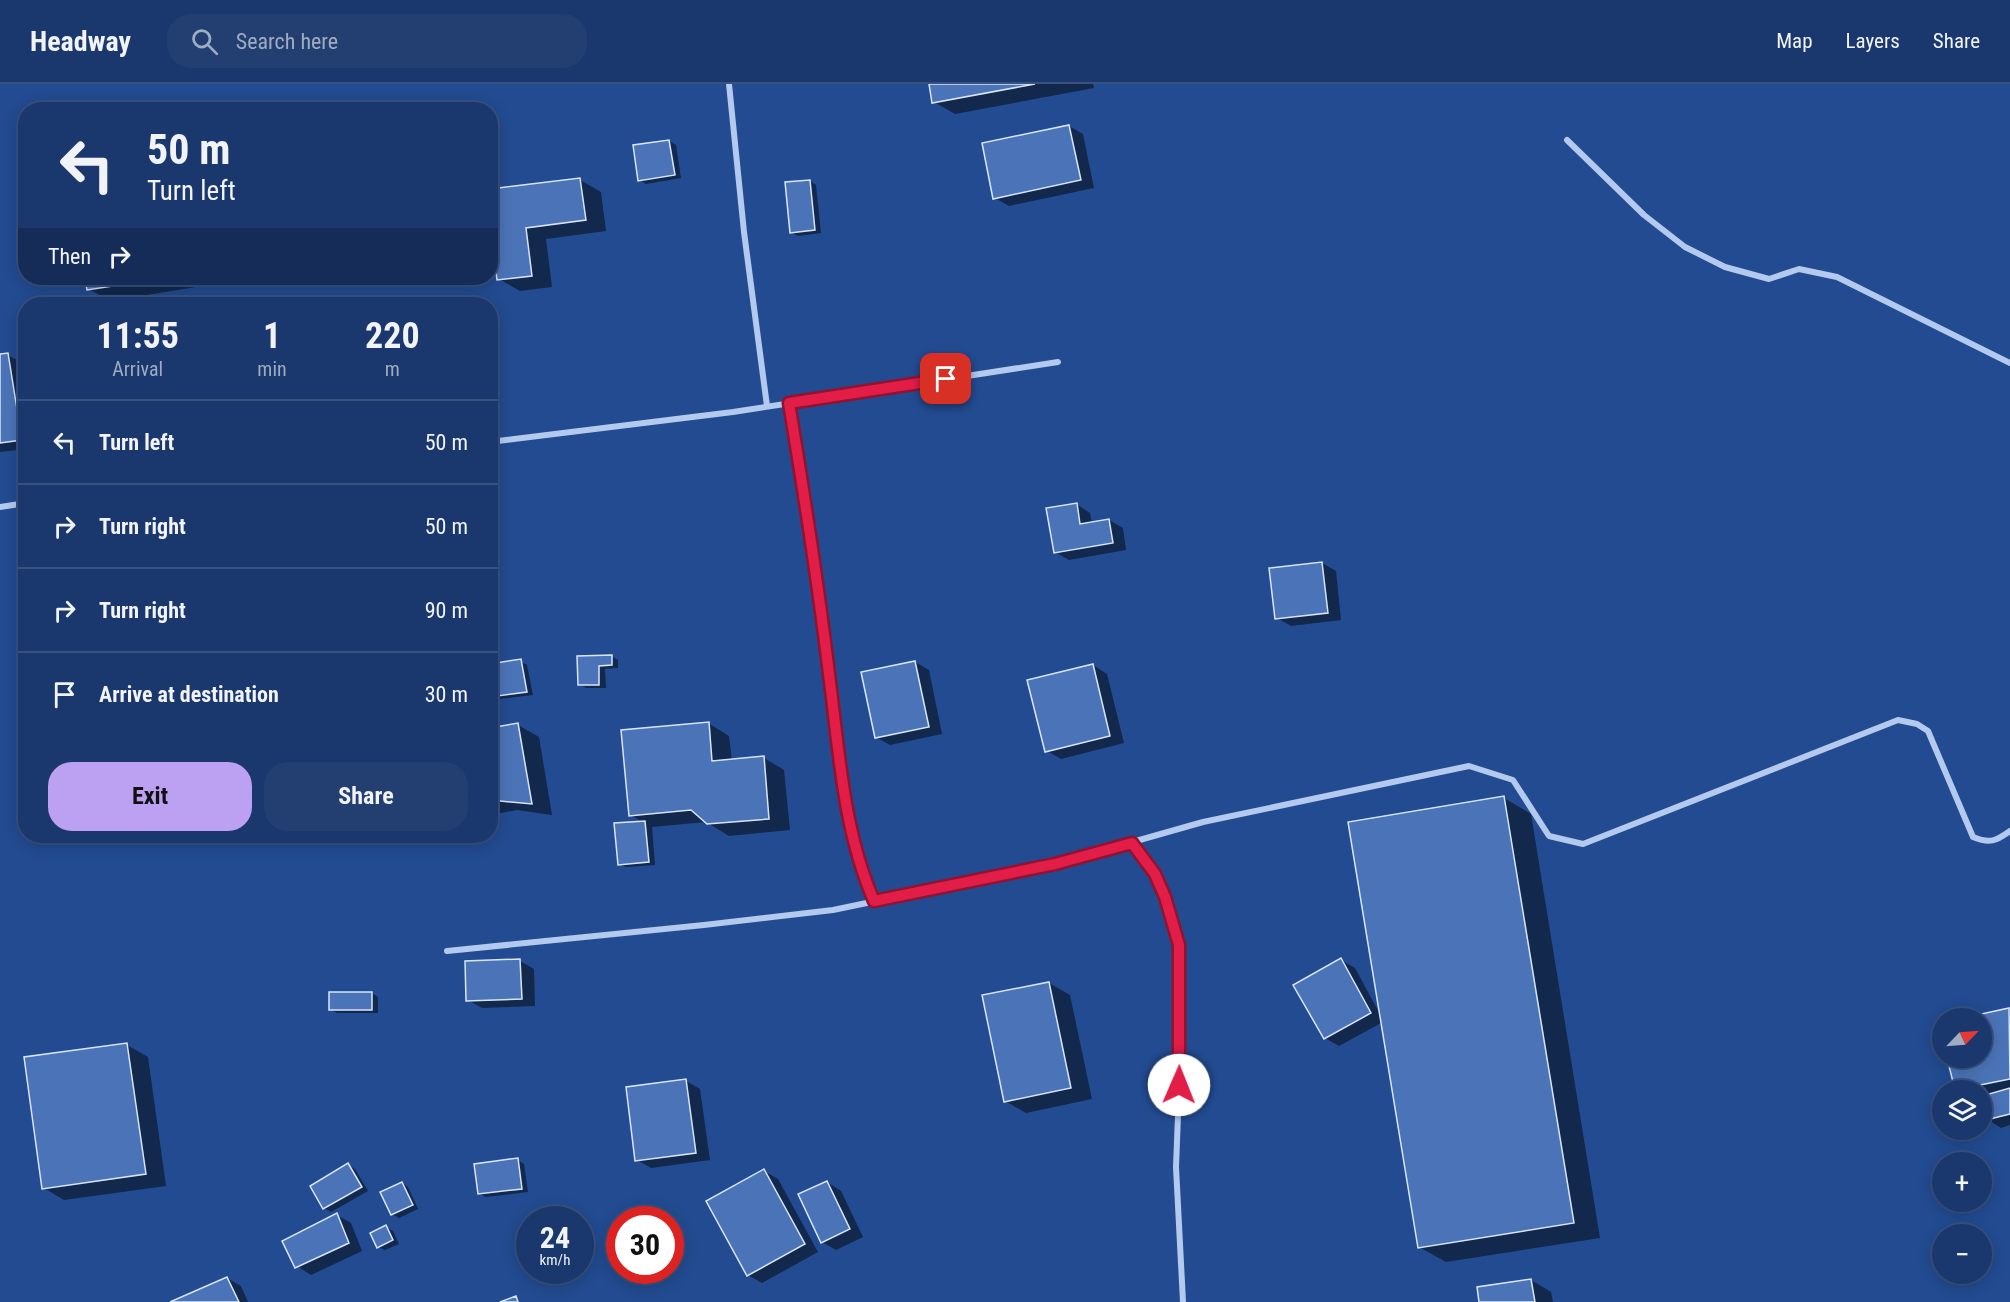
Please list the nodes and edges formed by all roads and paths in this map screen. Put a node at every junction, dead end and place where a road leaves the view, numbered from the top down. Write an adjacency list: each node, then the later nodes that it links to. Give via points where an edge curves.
1 (729, 84): 6 (street)
2 (1567, 140): 4 (street, via 1644,215 1685,247 1725,267 1769,279 1798,269 1837,277)
3 (1058, 362): 5 (street)
4 (2010, 363)
5 (789, 403): 6 (street); 12 (street, via 843,783 856,856)
6 (767, 406): 7 (street)
7 (498, 441)
8 (18, 504): 9 (street)
9 (0, 507)
10 (2010, 831): 11 (street, via 1995,842 1974,837 1928,731 1898,720 1583,844 1549,836 1513,780 1469,766 1203,822)
11 (1132, 843): 12 (street, via 1044,866); 14 (street, via 1155,874 1179,945 1176,1167)
12 (874, 901): 13 (street, via 751,920)
13 (447, 951)
14 (1183, 1302)

